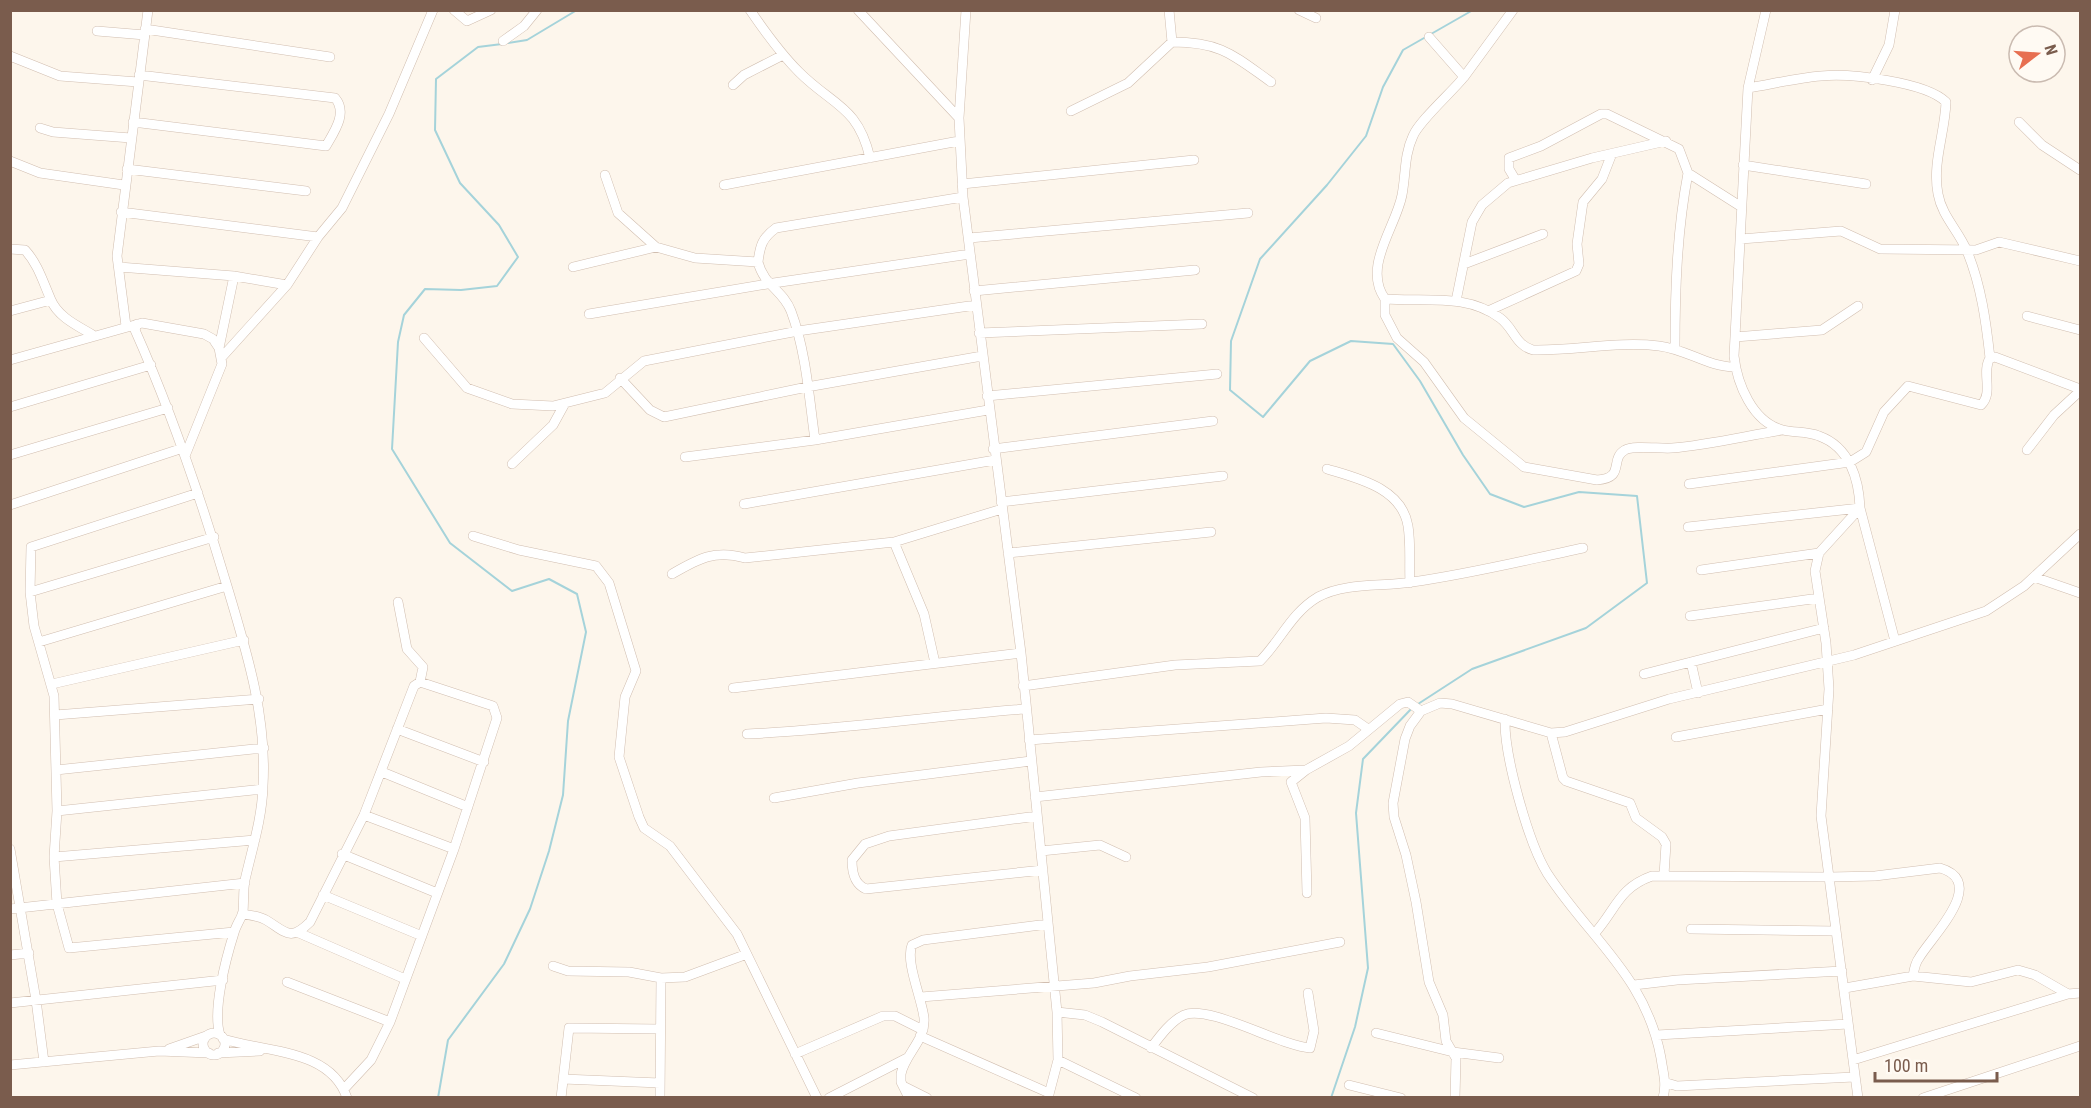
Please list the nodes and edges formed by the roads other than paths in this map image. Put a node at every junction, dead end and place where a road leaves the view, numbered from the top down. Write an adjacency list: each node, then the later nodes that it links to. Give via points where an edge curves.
1 (148, 10): 16 (street)
2 (434, 10): 57 (street, via 367,161 342,208)
3 (454, 10): 4 (street, via 467,21)
4 (491, 10)
5 (537, 10): 18 (street, via 524,26)
6 (750, 10): 21 (street)
7 (858, 10): 30 (street)
8 (966, 10): 30 (street)
9 (1169, 10): 19 (street)
10 (1299, 10): 14 (street)
11 (1513, 10): 23 (street)
12 (1895, 10): 25 (street, via 1889,45)
13 (1763, 13): 28 (street)
14 (1316, 18)
15 (97, 31): 16 (street)
16 (145, 32): 22 (street); 24 (street)
17 (1429, 38): 23 (street)
18 (503, 41)
19 (1172, 42): 26 (street, via 1210,44 1227,50); 29 (street, via 1128,83)
20 (10, 56): 24 (street, via 60,76)
21 (783, 56): 27 (street, via 744,75); 38 (street, via 854,119 865,136)
22 (330, 57)
23 (1464, 76): 74 (street, via 1413,134 1404,162 1402,195 1381,252 1377,275)
24 (139, 78): 31 (street); 31 (street, via 335,98 341,107 340,115 326,146)
25 (1872, 80): 28 (street, via 1822,76); 61 (street, via 1916,85 1946,102 1937,192 1941,208)
26 (1271, 82)
27 (733, 85)
28 (1748, 88): 41 (street)
29 (1071, 111)
30 (959, 118): 35 (street)
31 (133, 122): 34 (street)
32 (2019, 122): 43 (street, via 2042,145)
33 (40, 128): 34 (street)
34 (131, 138): 42 (street)
35 (959, 141): 38 (street); 47 (street)
36 (1666, 141): 37 (street); 44 (street, via 1679,149); 46 (street, via 1601,114 1509,158 1509,169)
37 (1611, 156): 46 (street); 80 (street, via 1602,179 1583,202 1576,271)
38 (870, 158): 50 (street)
39 (1194, 160): 47 (street)
40 (10, 161): 49 (street, via 40,173)
41 (1743, 165): 48 (street); 53 (street)
42 (127, 169): 49 (street); 51 (street)
43 (2080, 170)
44 (1688, 173): 53 (street); 92 (street, via 1675,273)
45 (605, 175): 60 (street, via 618,213)
46 (1515, 179): 66 (street, via 1476,214)
47 (962, 184): 52 (street)
48 (1866, 184)
49 (124, 185): 54 (street)
50 (724, 185)
51 (306, 191)
52 (963, 197): 58 (street); 65 (street, via 776,228 760,244)
53 (1740, 206): 59 (street)
54 (121, 212): 57 (street); 67 (street)
55 (1248, 213): 58 (street)
56 (1543, 234): 66 (street)
57 (318, 237): 72 (street)
58 (969, 238): 63 (street)
59 (1741, 239): 61 (street, via 1841,231 1880,249); 90 (street)
60 (656, 247): 65 (street, via 695,258); 68 (street)
61 (1966, 248): 64 (street, via 1983,249 1999,242); 95 (street, via 1986,321)
62 (10, 249): 75 (street, via 25,250 32,257)
63 (970, 254): 71 (street); 73 (street)
64 (2080, 261)
65 (758, 262): 71 (street)
66 (1464, 264): 76 (street)
67 (118, 267): 70 (street); 85 (street)
68 (573, 267)
69 (1195, 270): 73 (street)
70 (234, 276): 72 (street); 93 (street)
71 (767, 284): 81 (street); 87 (street, via 785,298)
72 (287, 285): 93 (street)
73 (974, 291): 77 (street)
74 (1385, 299): 76 (street); 109 (street, via 1385,315 1397,338 1424,362 1453,406 1524,468 1607,480 1614,476 1625,450 1686,447)
75 (51, 300): 79 (street); 89 (street, via 70,321)
76 (1456, 301): 80 (street)
77 (976, 305): 87 (street); 88 (street)
78 (1858, 306): 90 (street, via 1822,330)
79 (10, 311)
80 (1488, 311): 92 (street, via 1502,318 1523,347 1533,350 1637,344)
81 (589, 314)
82 (2027, 316): 86 (street)
83 (137, 324): 85 (street); 93 (street, via 196,332 213,339); 97 (street, via 135,330)
84 (1202, 324): 88 (street)
85 (126, 326): 89 (street)
86 (2080, 330)
87 (798, 331): 100 (street, via 644,362); 101 (street)
88 (979, 333): 94 (street)
89 (93, 335): 96 (street)
90 (1735, 337): 98 (street)
91 (424, 338): 104 (street, via 457,379 481,395 512,404)
92 (1675, 348): 98 (street, via 1717,366)
93 (221, 352): 113 (street, via 217,379)
94 (981, 356): 101 (street); 103 (street)
95 (1990, 358): 102 (street); 117 (street, via 1987,395 1981,405 1908,387 1884,412 1866,452)
96 (10, 360)
97 (151, 365): 105 (street); 106 (street)
98 (1735, 367): 109 (street, via 1741,387 1760,416)
99 (1217, 374): 103 (street)
100 (621, 378): 101 (street, via 650,410 664,417); 104 (street, via 605,393)
101 (807, 387): 110 (street)
102 (2080, 390): 112 (street)
103 (987, 396): 107 (street)
104 (564, 405): 118 (street, via 553,425)
105 (10, 407)
106 (168, 408): 113 (street); 114 (street)
107 (988, 410): 110 (street); 111 (street)
108 (1213, 422): 111 (street)
109 (1782, 430): 117 (street, via 1827,439)
110 (815, 440): 115 (street)
111 (993, 448): 116 (street)
112 (2027, 450)
113 (184, 452): 122 (street); 124 (street)
114 (10, 455)
115 (685, 458)
116 (995, 460): 123 (street); 125 (street)
117 (1850, 462): 121 (street); 126 (street, via 1860,487)
118 (512, 464)
119 (1327, 469): 139 (street, via 1375,485 1401,508 1408,525)
120 (1223, 476): 125 (street)
121 (1689, 484)
122 (198, 493): 131 (street); 141 (street, via 31,547)
123 (744, 504)
124 (10, 506)
125 (1002, 506): 132 (street); 134 (street)
126 (1860, 508): 127 (street); 135 (street); 148 (street)
127 (1688, 527)
128 (1211, 532): 134 (street)
129 (2080, 534): 138 (street)
130 (473, 536): 212 (street, via 596,566 609,583 636,671 625,697 619,757 634,805 644,828 670,846 737,934)
131 (214, 537): 140 (street); 141 (street)
132 (894, 542): 137 (street, via 745,558 726,553 697,560); 153 (street, via 924,614)
133 (1583, 548): 139 (street)
134 (1008, 553): 150 (street)
135 (1820, 553): 136 (street); 143 (street, via 1815,571)
136 (1701, 570)
137 (672, 574)
138 (2034, 577): 142 (street); 148 (street, via 1986,610)
139 (1410, 583): 157 (street, via 1363,586 1320,596 1288,622 1260,661 1175,665)
140 (227, 586): 147 (street); 149 (street)
141 (30, 592): 149 (street)
142 (2080, 593)
143 (1819, 598): 145 (street); 146 (street)
144 (398, 602): 155 (street, via 407,649 423,667)
145 (1690, 616)
146 (1824, 628): 151 (street); 152 (street)
147 (244, 640): 156 (street); 160 (street)
148 (1895, 641): 152 (street)
149 (39, 642): 156 (street)
150 (1020, 653): 153 (street); 157 (street)
151 (1691, 662): 154 (street); 159 (street)
152 (1828, 662): 159 (street); 161 (street)
153 (935, 663): 158 (street)
154 (1644, 674)
155 (420, 682): 166 (street, via 414,686); 174 (street, via 493,706 497,718)
156 (52, 684): 164 (street)
157 (1023, 686): 162 (street)
158 (734, 688)
159 (1698, 693): 168 (street)
160 (259, 699): 164 (street); 172 (street)
161 (1828, 708): 170 (street); 195 (street, via 1821,816)
162 (1025, 709): 169 (street); 171 (street)
163 (1421, 711): 165 (street, via 1440,703 1452,704); 167 (street, via 1404,702); 244 (street, via 1405,739 1394,817 1410,873 1429,982 1443,1015 1446,1041)
164 (55, 715): 175 (street)
165 (1505, 719): 168 (street); 208 (street, via 1505,739 1532,842 1546,871)
166 (398, 729): 174 (street); 177 (street)
167 (1368, 729): 171 (street, via 1355,720 1326,718); 176 (street, via 1349,746)
168 (1551, 733): 194 (street, via 1566,781 1625,800 1644,826 1662,837 1666,844)
169 (747, 735)
170 (1676, 737)
171 (1029, 740): 173 (street)
172 (264, 748): 175 (street); 178 (street)
173 (1031, 761): 179 (street); 180 (street)
174 (484, 762): 181 (street)
175 (56, 770): 182 (street)
176 (1306, 770): 179 (street); 197 (street, via 1291,782 1305,818)
177 (382, 772): 181 (street); 183 (street)
178 (263, 789): 182 (street); 185 (street)
179 (1035, 797): 184 (street)
180 (774, 798)
181 (468, 807): 187 (street)
182 (57, 811): 191 (street)
183 (364, 815): 187 (street); 189 (street)
184 (1036, 816): 188 (street); 193 (street, via 889,836 861,848 852,860 852,868 856,881 866,889)
185 (255, 840): 191 (street); 196 (street)
186 (10, 849): 192 (street)
187 (454, 849): 198 (street)
188 (1041, 850): 190 (street, via 1100,845); 193 (street)
189 (342, 854): 198 (street); 199 (street)
190 (1126, 856)
191 (54, 857): 200 (street)
192 (11, 864): 201 (street)
193 (1043, 870): 203 (street)
194 (1664, 875): 195 (street); 208 (street, via 1638,881 1627,889)
195 (1830, 878): 205 (street); 216 (street, via 1940,868 1954,877 1960,894 1957,903 1917,960)
196 (245, 883): 200 (street); 202 (street)
197 (1307, 892)
198 (437, 893): 209 (street)
199 (323, 895): 207 (street, via 310,922); 209 (street)
200 (57, 904): 201 (street); 206 (street, via 69,948)
201 (15, 908): 211 (street)
202 (242, 914): 206 (street); 207 (street, via 261,917 291,934)
203 (1048, 924): 221 (street); 227 (street, via 916,942 910,957)
204 (1691, 929): 205 (street)
205 (1836, 931): 215 (street)
206 (234, 932): 219 (street)
207 (299, 933): 218 (street)
208 (1594, 934): 222 (street)
209 (422, 936): 218 (street)
210 (1340, 942): 221 (street, via 1208,967)
211 (28, 953): 213 (street); 228 (street)
212 (747, 954): 217 (street, via 686,977); 246 (street)
213 (10, 955)
214 (553, 966): 217 (street, via 568,971 629,972)
215 (1842, 971): 222 (street); 223 (street)
216 (1913, 976): 223 (street); 226 (street, via 1961,983 2023,970)
217 (661, 978): 234 (street)
218 (405, 979): 232 (street)
219 (224, 980): 228 (street); 230 (street)
220 (287, 982): 232 (street)
221 (1054, 986): 227 (street); 231 (street)
222 (1634, 986): 238 (street)
223 (1845, 988): 233 (street)
224 (1308, 993): 241 (street, via 1314,1031 1310,1048 1218,1018 1189,1014 1175,1021)
225 (2080, 993): 226 (street)
226 (2068, 994): 250 (street)
227 (921, 997): 235 (street)
228 (36, 1000): 229 (street); 251 (street)
229 (10, 1003)
230 (218, 1010): 237 (street); 239 (street)
231 (1057, 1012): 241 (street, via 1085,1015); 249 (street)
232 (390, 1022): 259 (street, via 371,1060)
233 (1848, 1024): 238 (street); 250 (street)
234 (660, 1029): 254 (street, via 569,1028); 255 (street)
235 (922, 1033): 246 (street, via 895,1016 883,1016); 247 (street); 260 (street)
236 (1376, 1033): 244 (street)
237 (207, 1035): 239 (street); 243 (street); 245 (street, via 203,1045)
238 (1657, 1035): 256 (street)
239 (222, 1037): 242 (street); 245 (street, via 224,1045)
240 (2080, 1047): 273 (street)
241 (1151, 1048): 268 (street)
242 (271, 1051): 245 (street); 259 (street, via 328,1068)
243 (159, 1052): 245 (street); 251 (street)
244 (1453, 1052): 248 (street); 270 (street, via 1457,1063)
245 (214, 1053)
246 (795, 1054): 263 (street)
247 (909, 1057): 258 (street, via 901,1074); 264 (street)
248 (1499, 1058)
249 (1058, 1060): 260 (street); 267 (street)
250 (1853, 1060): 253 (street)
251 (44, 1062): 252 (street)
252 (10, 1065)
253 (1854, 1077): 256 (street, via 1677,1086); 272 (street)
254 (563, 1079): 255 (street); 261 (street)
255 (660, 1083): 262 (street)
256 (1667, 1083): 271 (street)
257 (1349, 1085): 269 (street)
258 (905, 1087): 265 (street); 266 (street)
259 (346, 1093)
260 (1048, 1095)
261 (561, 1098)
262 (660, 1098)
263 (817, 1098)
264 (829, 1098)
265 (909, 1098)
266 (927, 1098)
267 (1136, 1098)
268 (1253, 1098)
269 (1401, 1098)
270 (1455, 1098)
271 (1663, 1098)
272 (1858, 1098)
273 (1923, 1098)

